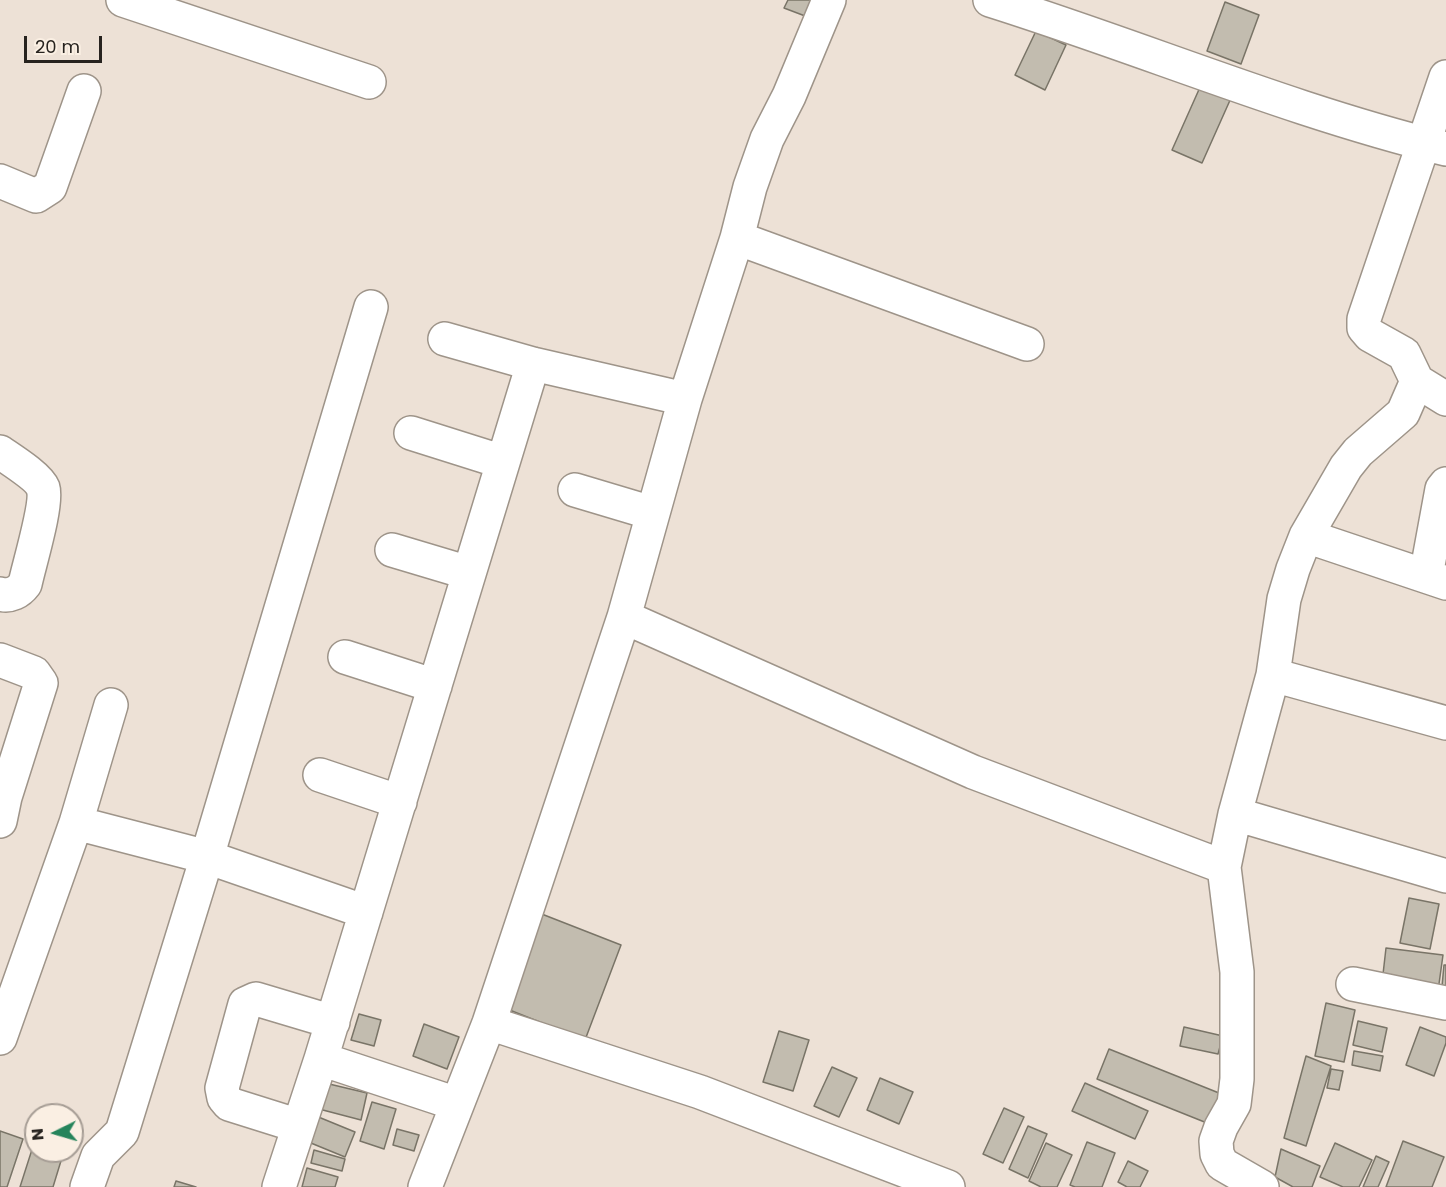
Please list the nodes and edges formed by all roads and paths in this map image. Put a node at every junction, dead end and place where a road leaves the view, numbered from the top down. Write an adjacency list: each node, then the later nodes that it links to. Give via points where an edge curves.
1 (123, 0): 5 (street)
2 (829, 0): 9 (street, via 767,139)
3 (990, 0): 7 (street, via 1354,124)
4 (1446, 77): 7 (street)
5 (369, 82)
6 (84, 91): 8 (street, via 51,187 36,196)
7 (1434, 146): 14 (street, via 1364,319 1364,328 1370,335 1404,354)
8 (0, 181)
9 (737, 238): 12 (street); 15 (street)
10 (371, 308): 40 (street)
11 (446, 339): 13 (street)
12 (1027, 344)
13 (533, 364): 15 (street); 19 (street)
14 (1417, 381): 16 (street); 23 (street, via 1402,413 1346,467)
15 (685, 399): 22 (street)
16 (1446, 399)
17 (411, 433): 19 (street)
18 (1, 455): 27 (street, via 35,478 43,488 43,506 25,584 14,594)
19 (503, 462): 25 (street)
20 (1446, 484): 26 (street, via 1442,489)
21 (575, 490): 22 (street)
22 (652, 513): 28 (street)
23 (1306, 536): 26 (street); 31 (street, via 1284,599)
24 (392, 550): 25 (street)
25 (469, 573): 32 (street)
26 (1436, 580)
27 (0, 594)
28 (624, 617): 41 (street, via 972,772); 47 (street)
29 (345, 657): 32 (street)
30 (0, 660): 38 (street, via 34,673 41,683)
31 (1273, 675): 34 (street); 37 (street)
32 (435, 686): 36 (street)
33 (111, 705): 39 (street)
34 (1446, 723)
35 (320, 775): 36 (street)
36 (400, 802): 43 (street)
37 (1234, 814): 41 (street); 42 (street)
38 (0, 821)
39 (76, 823): 40 (street); 48 (street)
40 (207, 857): 43 (street); 52 (street, via 122,1132 98,1156)
41 (1224, 867): 56 (street, via 1237,972 1237,1079 1234,1104 1216,1142 1217,1154 1222,1164)
42 (1446, 876)
43 (366, 912): 46 (street)
44 (1353, 984): 45 (street)
45 (1446, 1003)
46 (333, 1022): 49 (street); 51 (street, via 256,999 245,1005 222,1088 224,1098 229,1104)
47 (489, 1023): 50 (street); 55 (street, via 700,1092)
48 (0, 1038)
49 (321, 1059): 50 (street); 51 (street)
50 (457, 1104): 54 (street)
51 (299, 1126): 53 (street)
52 (87, 1187)
53 (279, 1187)
54 (425, 1187)
55 (948, 1187)
56 (1261, 1187)

